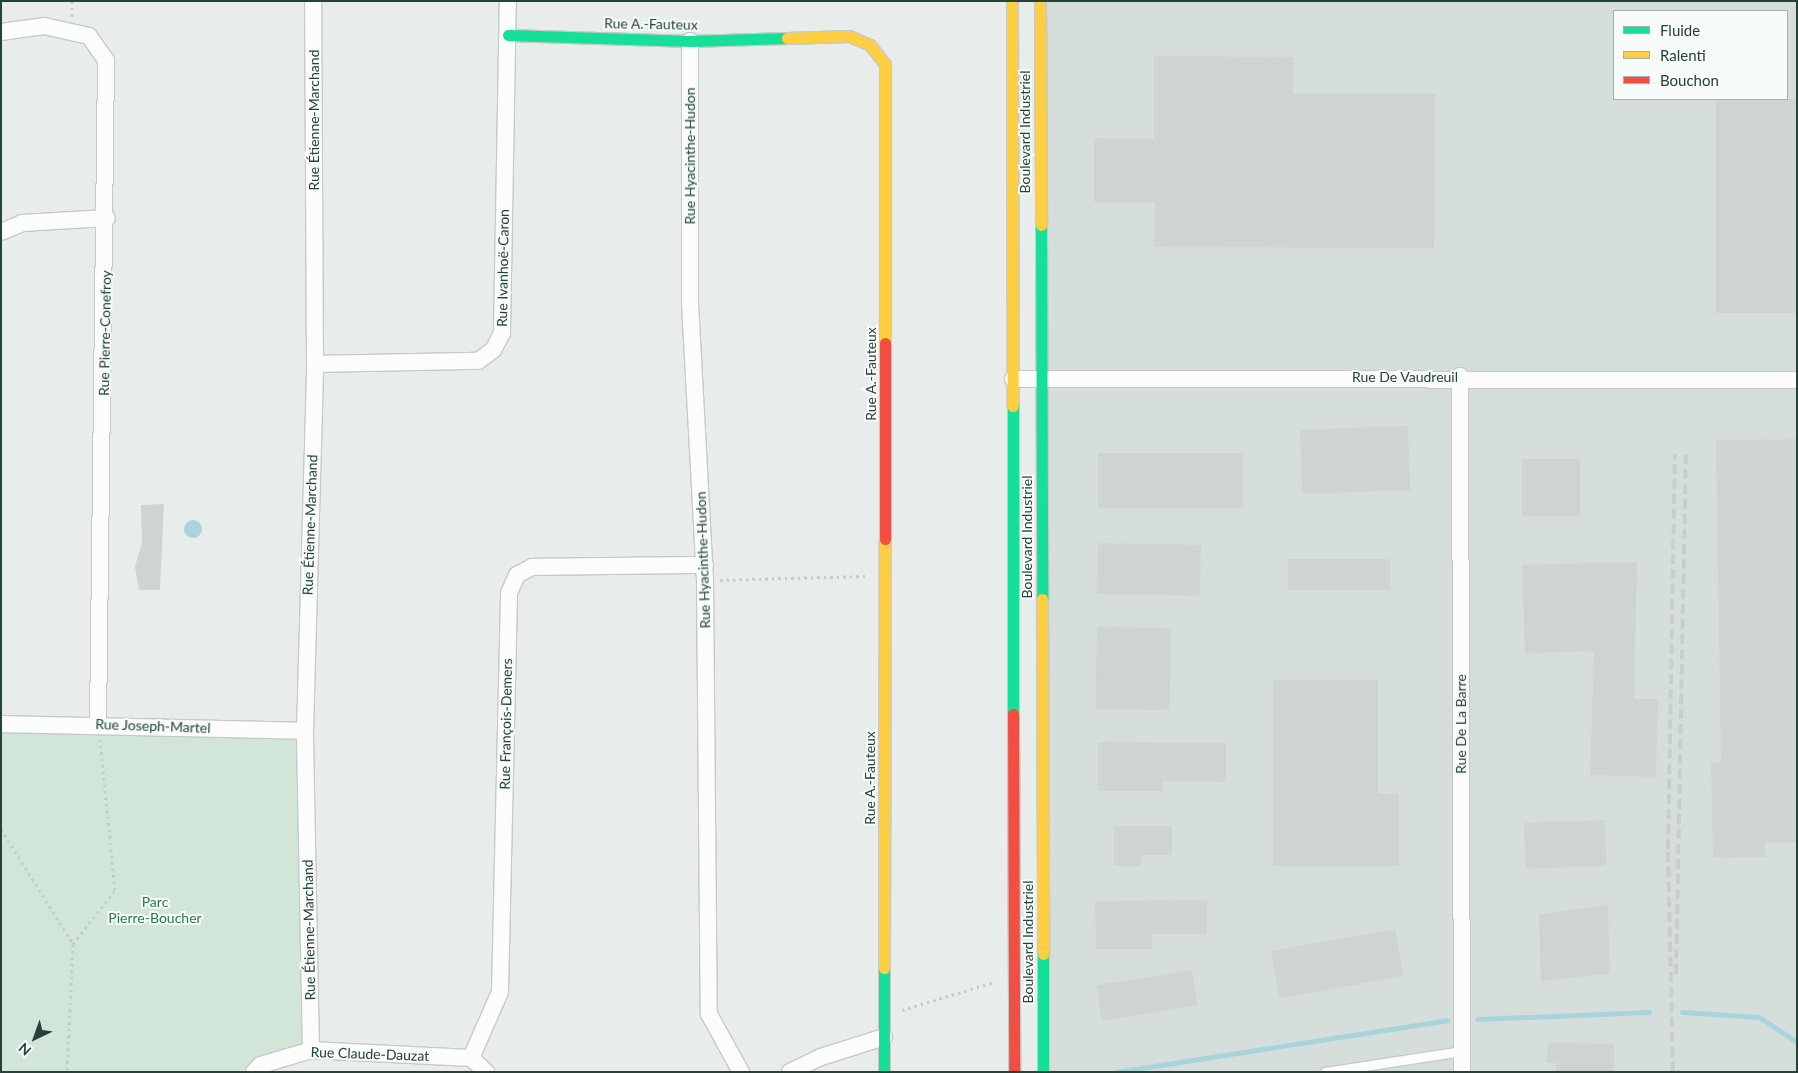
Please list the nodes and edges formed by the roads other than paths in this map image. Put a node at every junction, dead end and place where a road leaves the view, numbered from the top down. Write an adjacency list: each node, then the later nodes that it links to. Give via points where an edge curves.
1 (313, 1): 10 (street, Rue Étienne-Marchand)
2 (508, 1): 6 (street, Rue Ivanhoë-Caron)
3 (1012, 1): 12 (street, Boulevard Industriel)
4 (1040, 1): 13 (street, Boulevard Industriel)
5 (1, 32): 8 (street, Rue Pierre-Conefroy, via 44,26 89,36 106,60)
6 (508, 35): 7 (street, Rue A.-Fauteux); 10 (street, Rue Ivanhoë-Caron, via 502,332 493,350 478,361)
7 (690, 41): 16 (street, Rue Hyacinthe-Hudon, via 690,303); 24 (street, Rue A.-Fauteux, via 850,36 870,45 885,64 887,575)
8 (107, 218): 9 (street, via 22,223); 20 (street, Rue Pierre-Conefroy)
9 (1, 232)
10 (315, 364): 21 (street, Rue Étienne-Marchand)
11 (1460, 376): 13 (street, Rue De Vaudreuil); 14 (street, Rue De Vaudreuil); 26 (street, Rue De La Barre)
12 (1013, 379): 13 (street, Rue De Vaudreuil); 15 (street, Boulevard Industriel)
13 (1041, 380): 15 (street, Boulevard Industriel)
14 (1797, 380)
15 (1027, 542): 17 (street, Boulevard Industriel); 17 (street, Boulevard Industriel)
16 (705, 573): 27 (street, Rue François-Demers, via 532,567 518,575 509,594 500,992); 30 (street, Rue Hyacinthe-Hudon, via 709,1014)
17 (1028, 610): 18 (street, Boulevard Industriel); 18 (street, Boulevard Industriel)
18 (1028, 718): 22 (street, Boulevard Industriel); 22 (street, Boulevard Industriel)
19 (1, 724): 20 (street, Rue Joseph-Martel)
20 (98, 724): 21 (street, Rue Joseph-Martel)
21 (305, 731): 25 (street, Rue Étienne-Marchand)
22 (1028, 879): 23 (street, Boulevard Industriel); 23 (street, Boulevard Industriel, via 1014,976)
23 (1029, 1033): 33 (street, Boulevard Industriel); 34 (street, Boulevard Industriel)
24 (884, 1038): 31 (street, via 821,1057); 32 (street, Rue A.-Fauteux)
25 (311, 1050): 27 (street, Rue Claude-Dauzat); 28 (street, Rue Claude-Dauzat, via 261,1065)
26 (1462, 1051): 35 (lane); 36 (street, Rue De La Barre)
27 (471, 1058): 29 (street)
28 (254, 1072)
29 (486, 1072)
30 (741, 1072)
31 (790, 1072)
32 (884, 1072)
33 (1014, 1072)
34 (1043, 1072)
35 (1325, 1072)
36 (1462, 1072)

